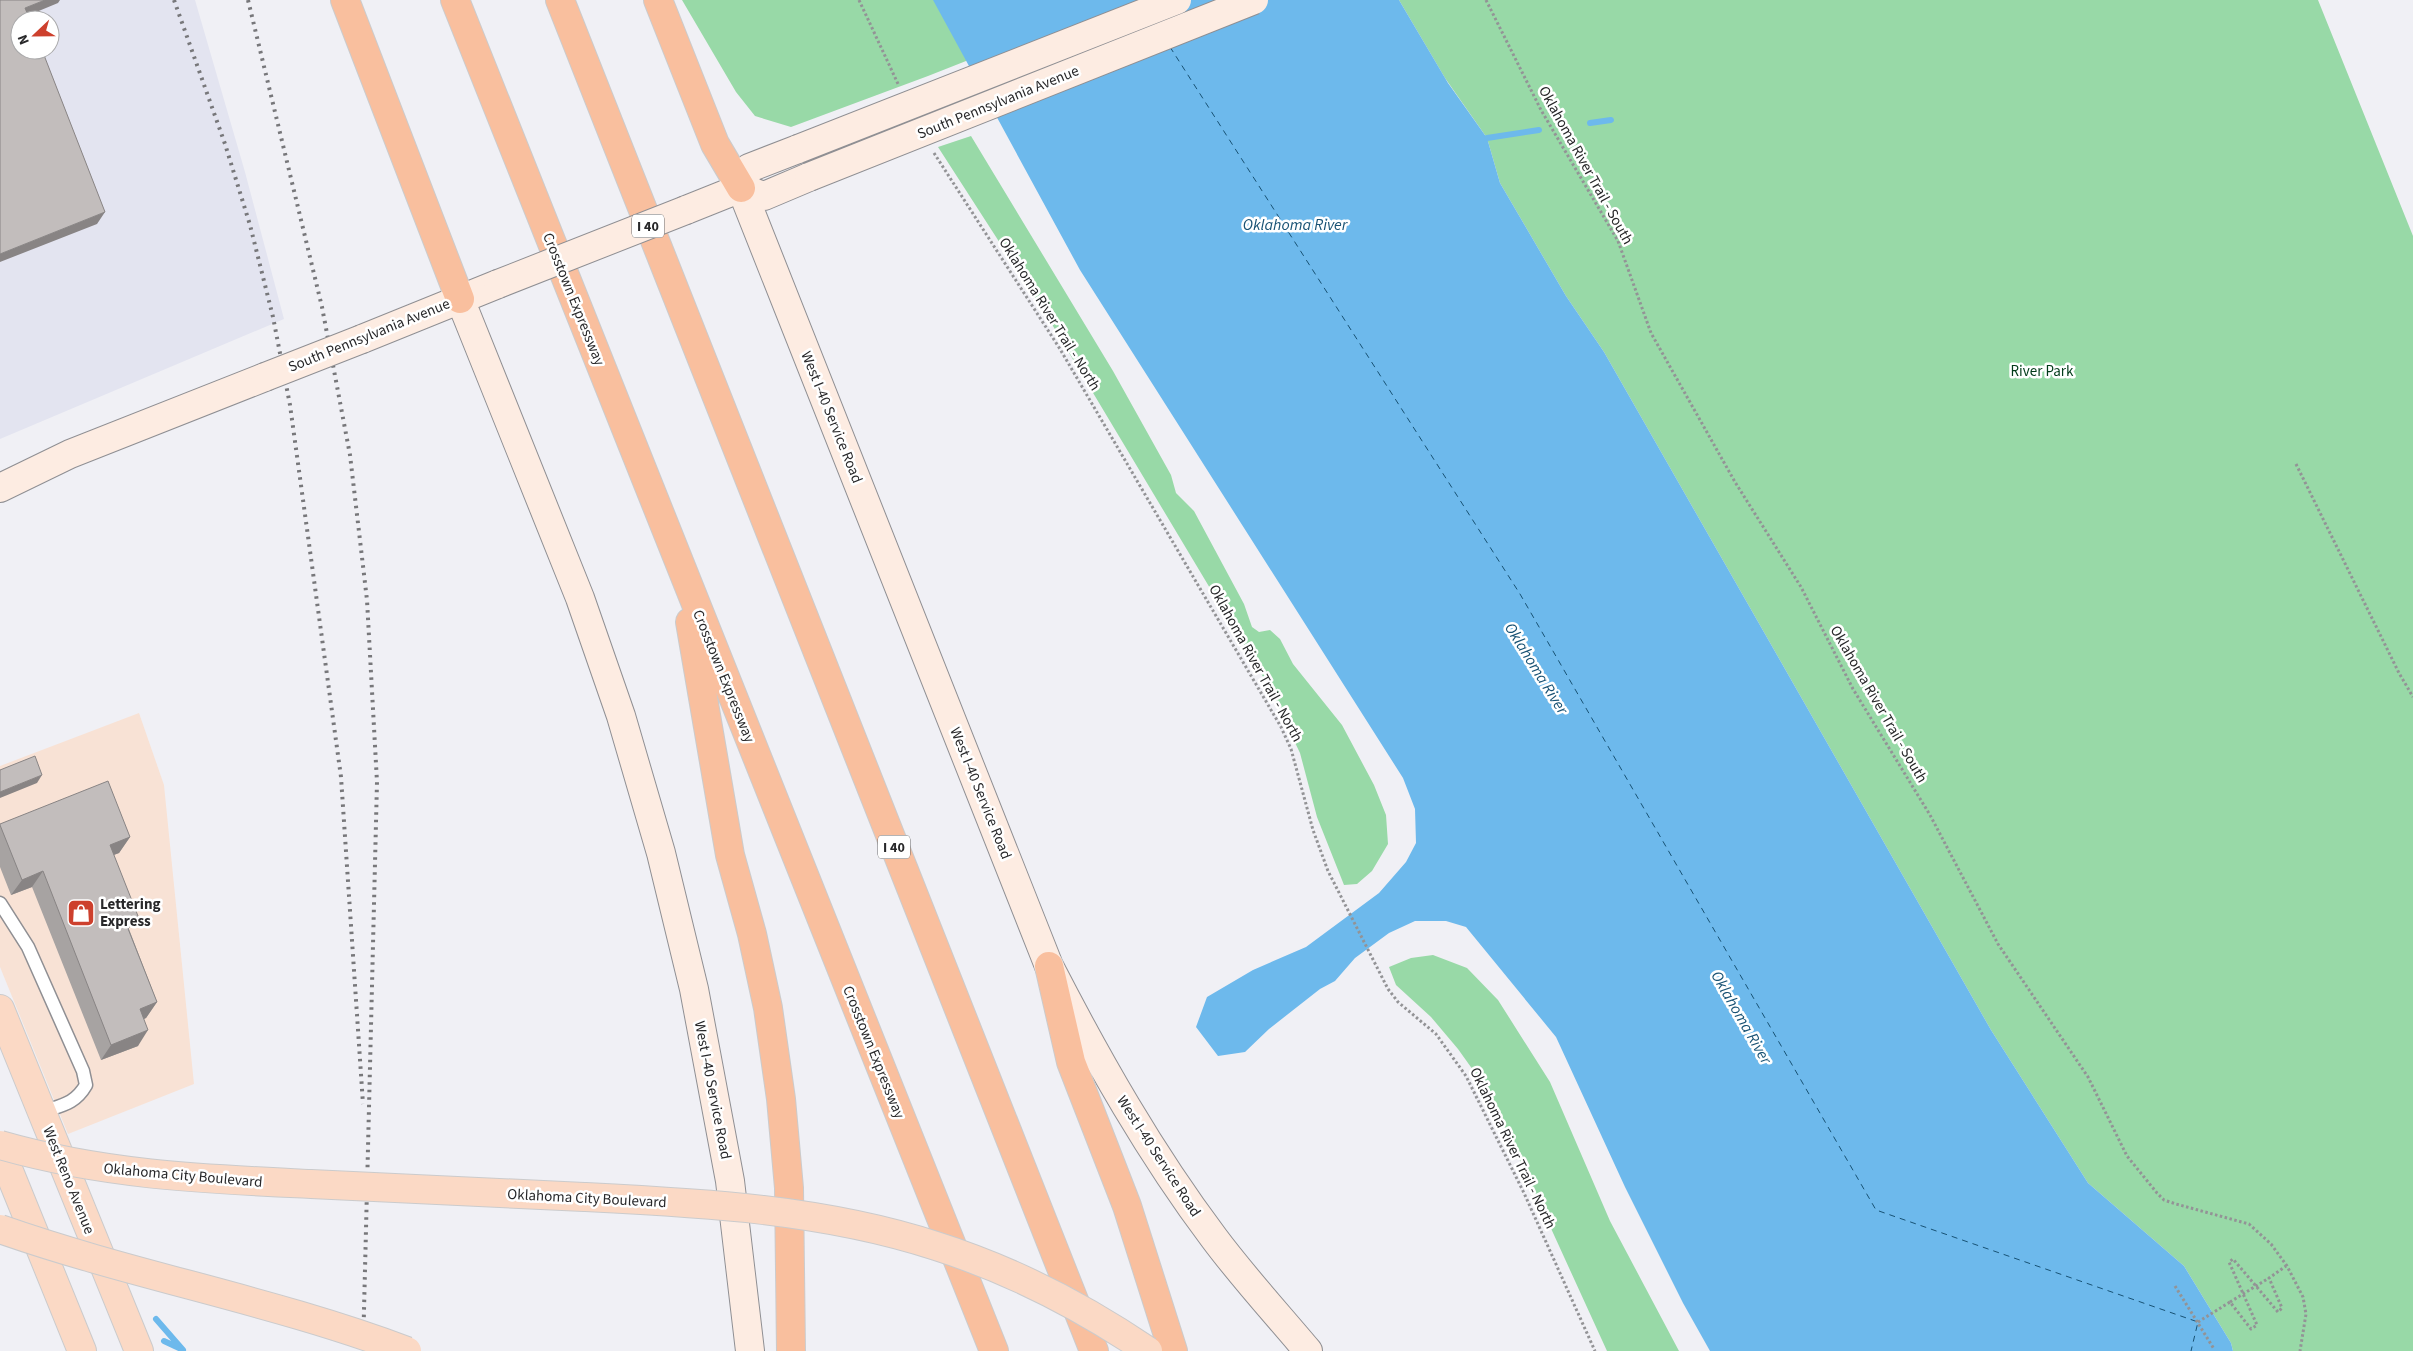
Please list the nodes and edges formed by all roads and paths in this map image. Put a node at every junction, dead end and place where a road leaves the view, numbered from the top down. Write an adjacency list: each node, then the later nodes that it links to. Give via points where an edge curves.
1 (345, 0): 12 (highway)
2 (454, 0): 15 (highway, Crosstown Expressway)
3 (560, 0): 39 (highway, I 40)
4 (658, 0): 11 (highway, via 715,144)
5 (859, 0): 9 (path)
6 (1177, 0): 11 (main road, South Pennsylvania Avenue, bridge, via 749,168)
7 (1254, 0): 11 (main road, South Pennsylvania Avenue, bridge, via 764,196)
8 (1486, 0): 25 (path, Oklahoma River Trail - South, via 1541,110 1618,241 1646,320 1659,346 1735,482 1801,587 1854,689 1930,814 1998,944 2088,1077 2127,1156 2164,1200 2249,1224 2271,1244)
9 (900, 88)
10 (933, 151): 43 (path, Oklahoma River Trail - North, via 1060,349 1254,677 1291,749 1313,830 1334,883 1398,1002 1436,1034 1466,1076 1524,1193)
11 (741, 188): 12 (main road, South Pennsylvania Avenue, bridge); 18 (main road, West I-40 Service Road)
12 (460, 299): 14 (main road, South Pennsylvania Avenue, bridge, via 92,445); 36 (main road, West I-40 Service Road, via 580,598 621,716 660,853 694,989 730,1181)
13 (2296, 464): 16 (path)
14 (0, 488)
15 (681, 568): 37 (highway, via 730,855 768,1008 781,1099 789,1188); 38 (highway, Crosstown Expressway)
16 (2413, 696)
17 (0, 904): 21 (lane, via 28,947 83,1071 86,1086 79,1097)
18 (1050, 966): 41 (highway, via 1071,1062 1127,1206); 42 (main road, West I-40 Service Road, via 1092,1049 1168,1174 1214,1239)
19 (0, 1008): 20 (main road, West Reno Avenue)
20 (8, 1052): 21 (main road, West Reno Avenue)
21 (42, 1112): 34 (main road, West Reno Avenue)
22 (0, 1145): 40 (main road, Oklahoma City Boulevard, bridge, via 83,1165 134,1173 670,1202 801,1215 869,1228 977,1260 1075,1305)
23 (0, 1149): 33 (main road)
24 (0, 1229): 35 (main road, bridge, via 313,1319)
25 (2287, 1266): 26 (path); 44 (path, Oklahoma River Trail - South, via 2303,1297 2306,1314)
26 (2269, 1278): 28 (path); 28 (path, via 2282,1308 2278,1312)
27 (2175, 1286): 31 (path)
28 (2256, 1286): 29 (path); 29 (path, via 2233,1259 2229,1262)
29 (2243, 1294): 30 (path); 30 (path, via 2256,1325 2251,1329)
30 (2230, 1302): 31 (path)
31 (2198, 1322): 32 (path)
32 (2214, 1349)
33 (82, 1351)
34 (139, 1351)
35 (407, 1351)
36 (750, 1351)
37 (791, 1351)
38 (994, 1351)
39 (1094, 1351)
40 (1148, 1351)
41 (1173, 1351)
42 (1308, 1351)
43 (1595, 1351)
44 (2300, 1351)

